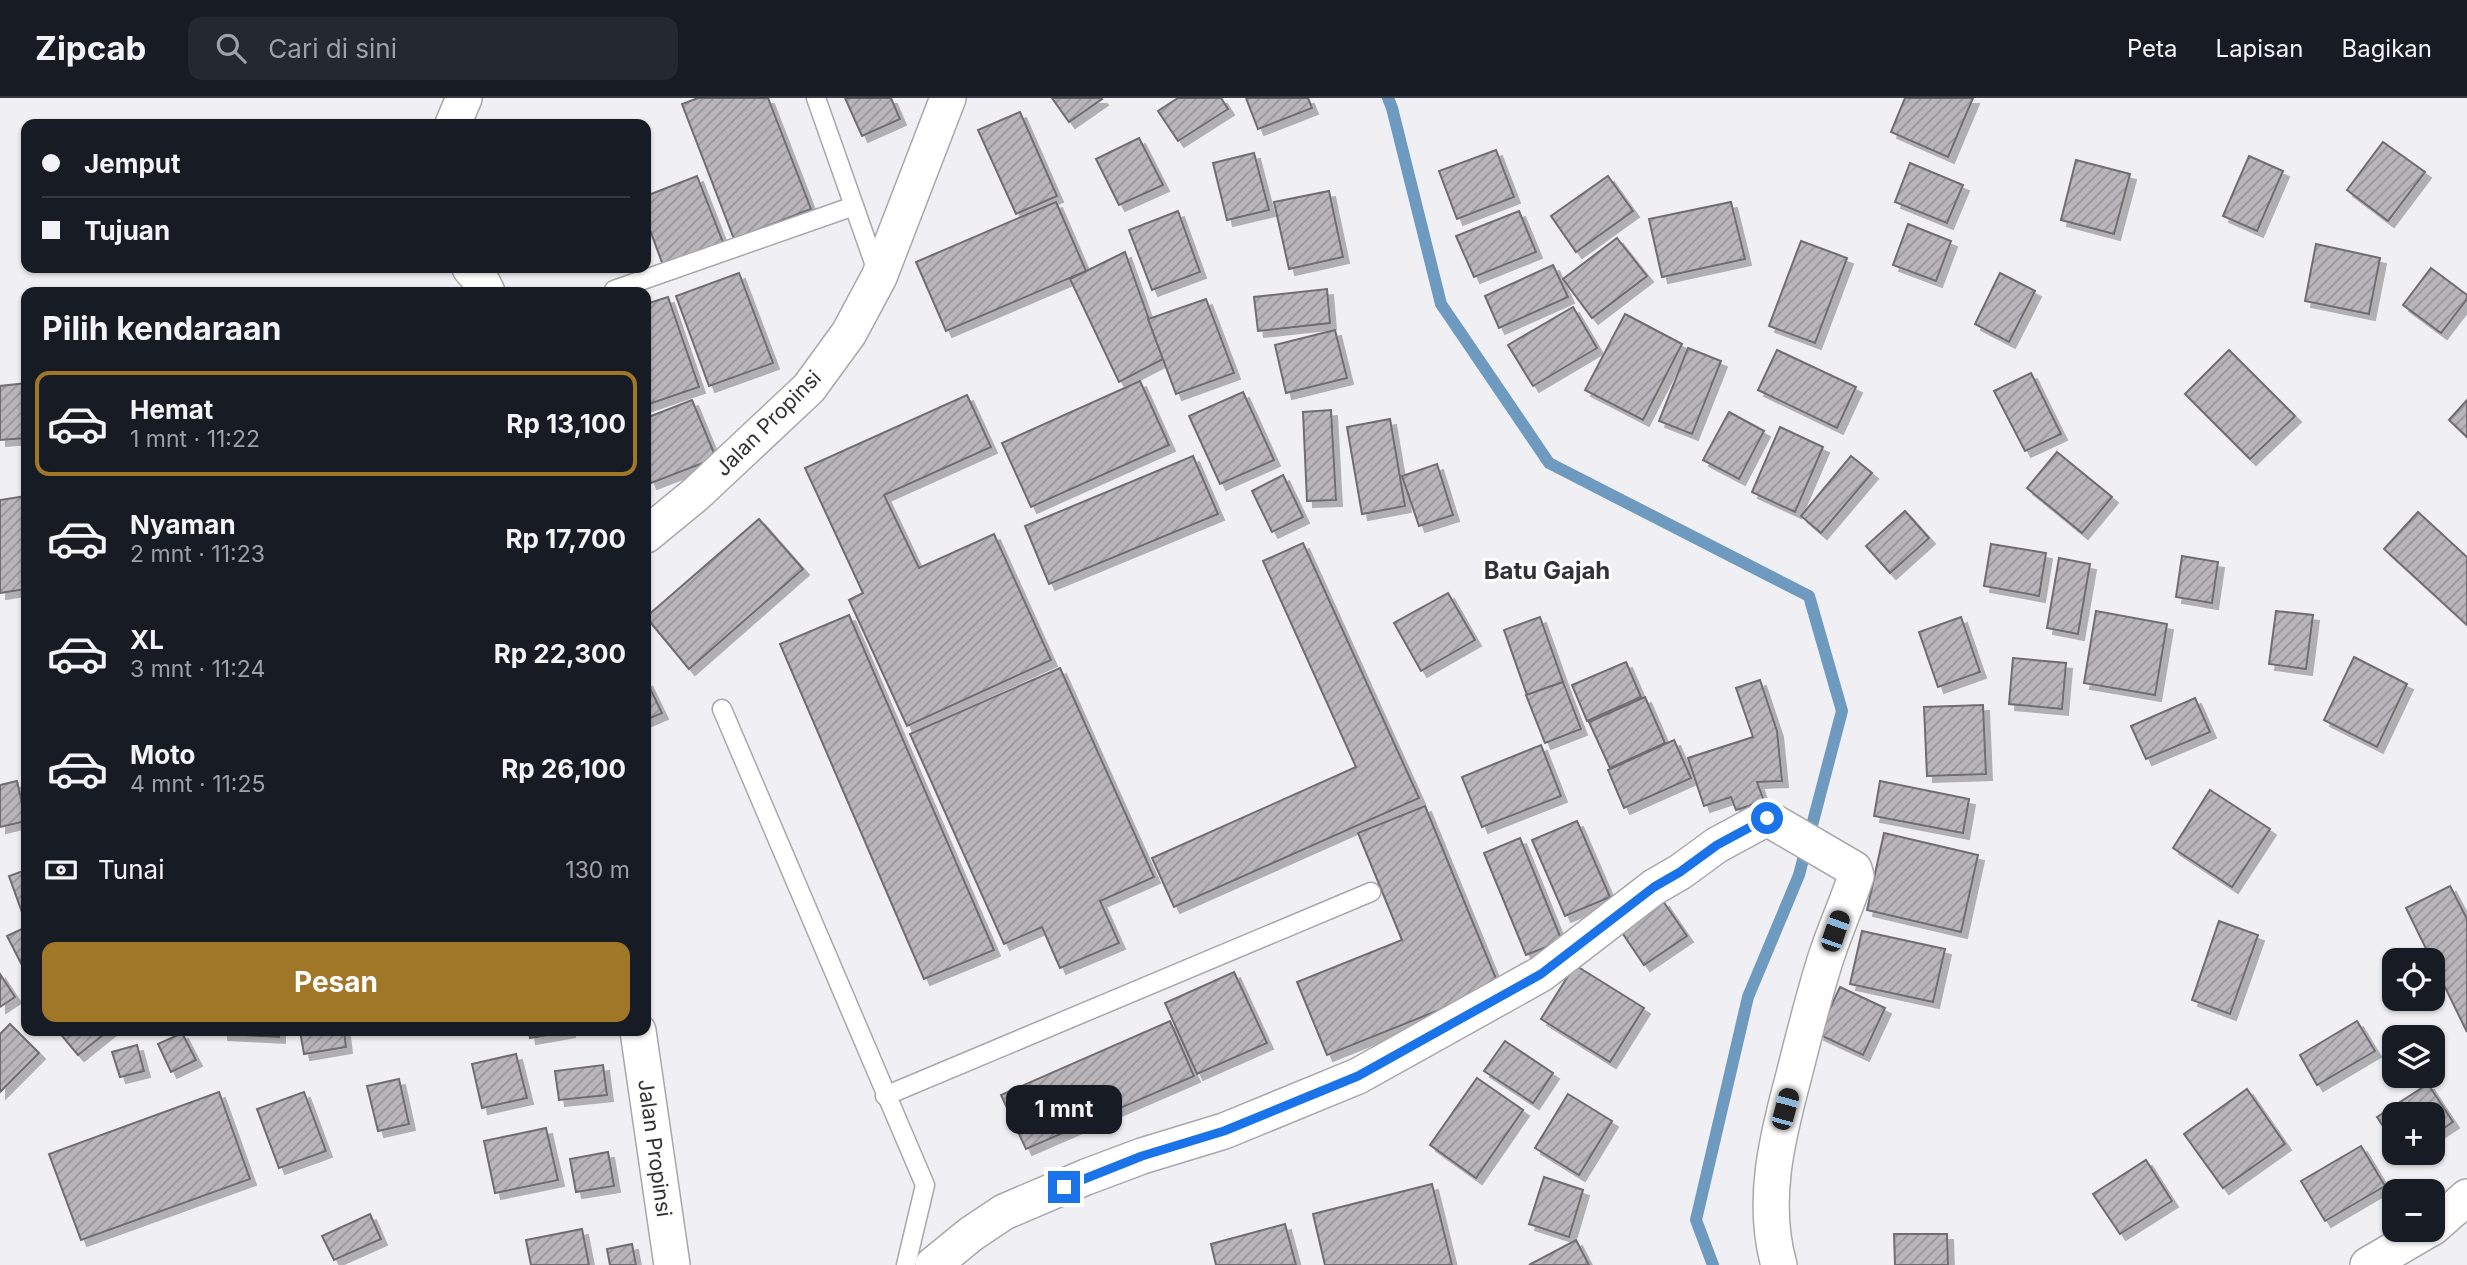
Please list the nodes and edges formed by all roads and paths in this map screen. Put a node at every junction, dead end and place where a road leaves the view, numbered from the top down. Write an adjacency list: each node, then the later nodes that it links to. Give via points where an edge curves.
1 (464, 98): 4 (street)
2 (816, 98): 5 (lane)
3 (948, 98): 6 (street, Jalan Propinsi)
4 (455, 119)
5 (854, 206): 6 (lane); 7 (lane)
6 (879, 278): 8 (street, Jalan Propinsi, via 849,334 809,388)
7 (623, 287)
8 (651, 531)
9 (722, 709): 12 (lane)
10 (1371, 892): 12 (lane)
11 (639, 1036): 16 (street, Jalan Propinsi)
12 (885, 1096): 17 (lane, via 925,1185)
13 (2467, 1197): 14 (street)
14 (2445, 1216)
15 (2408, 1242): 20 (street)
16 (672, 1265)
17 (906, 1265)
18 (933, 1265): 19 (street, via 1004,1212 1358,1076 1541,974 1654,887 1767,818 1854,869 1856,876 1819,980 1774,1160 1770,1213)
19 (1779, 1265)
20 (2368, 1265)

